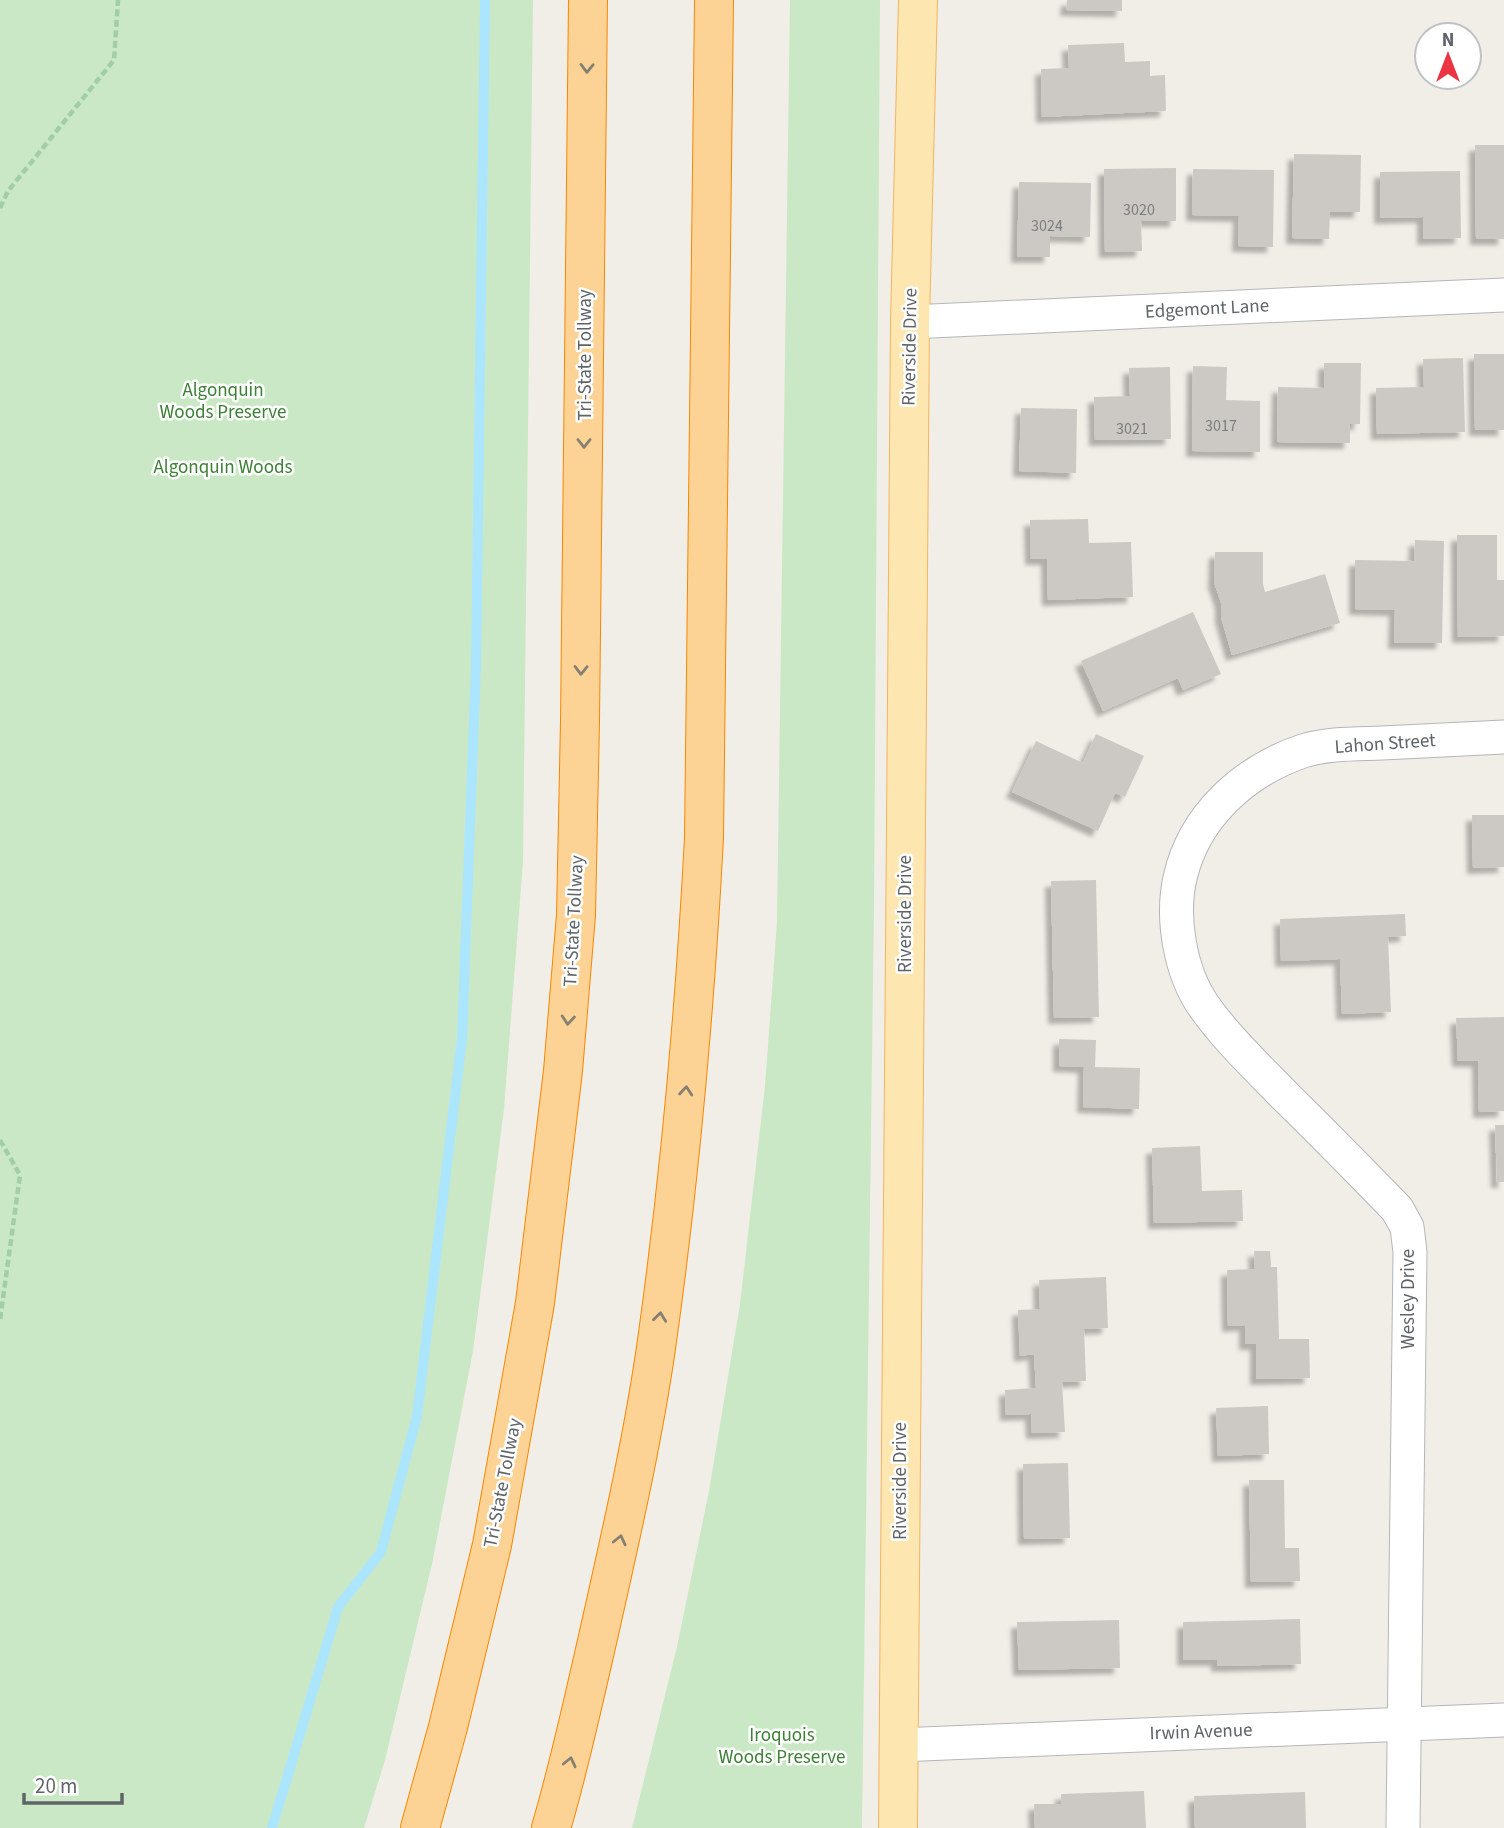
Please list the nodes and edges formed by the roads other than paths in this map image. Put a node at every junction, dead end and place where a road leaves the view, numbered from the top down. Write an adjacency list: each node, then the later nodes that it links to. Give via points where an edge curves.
1 (588, 0): 11 (highway, Tri-State Tollway, one-way to 11, via 580,763 576,915 564,1071 536,1303 492,1545)
2 (714, 0): 12 (highway, one-way to 2, via 568,1772 628,1504 656,1350 684,1123 704,838)
3 (918, 0): 5 (main road, Riverside Drive)
4 (1504, 295): 5 (street, Edgemont Lane)
5 (909, 322): 10 (main road, Riverside Drive)
6 (1504, 737): 7 (street, Lahon Street, via 1344,745 1306,751)
7 (1269, 765): 9 (street, Wesley Drive, via 1236,787 1203,823 1179,881 1178,933 1186,971 1202,1004 1233,1043 1397,1209 1407,1227)
8 (1504, 1720): 9 (street, Irwin Avenue)
9 (1404, 1724): 10 (street, Irwin Avenue); 14 (street, Wesley Drive)
10 (899, 1745): 13 (main road, Riverside Drive)
11 (420, 1828)
12 (551, 1828)
13 (898, 1828)
14 (1404, 1828)

